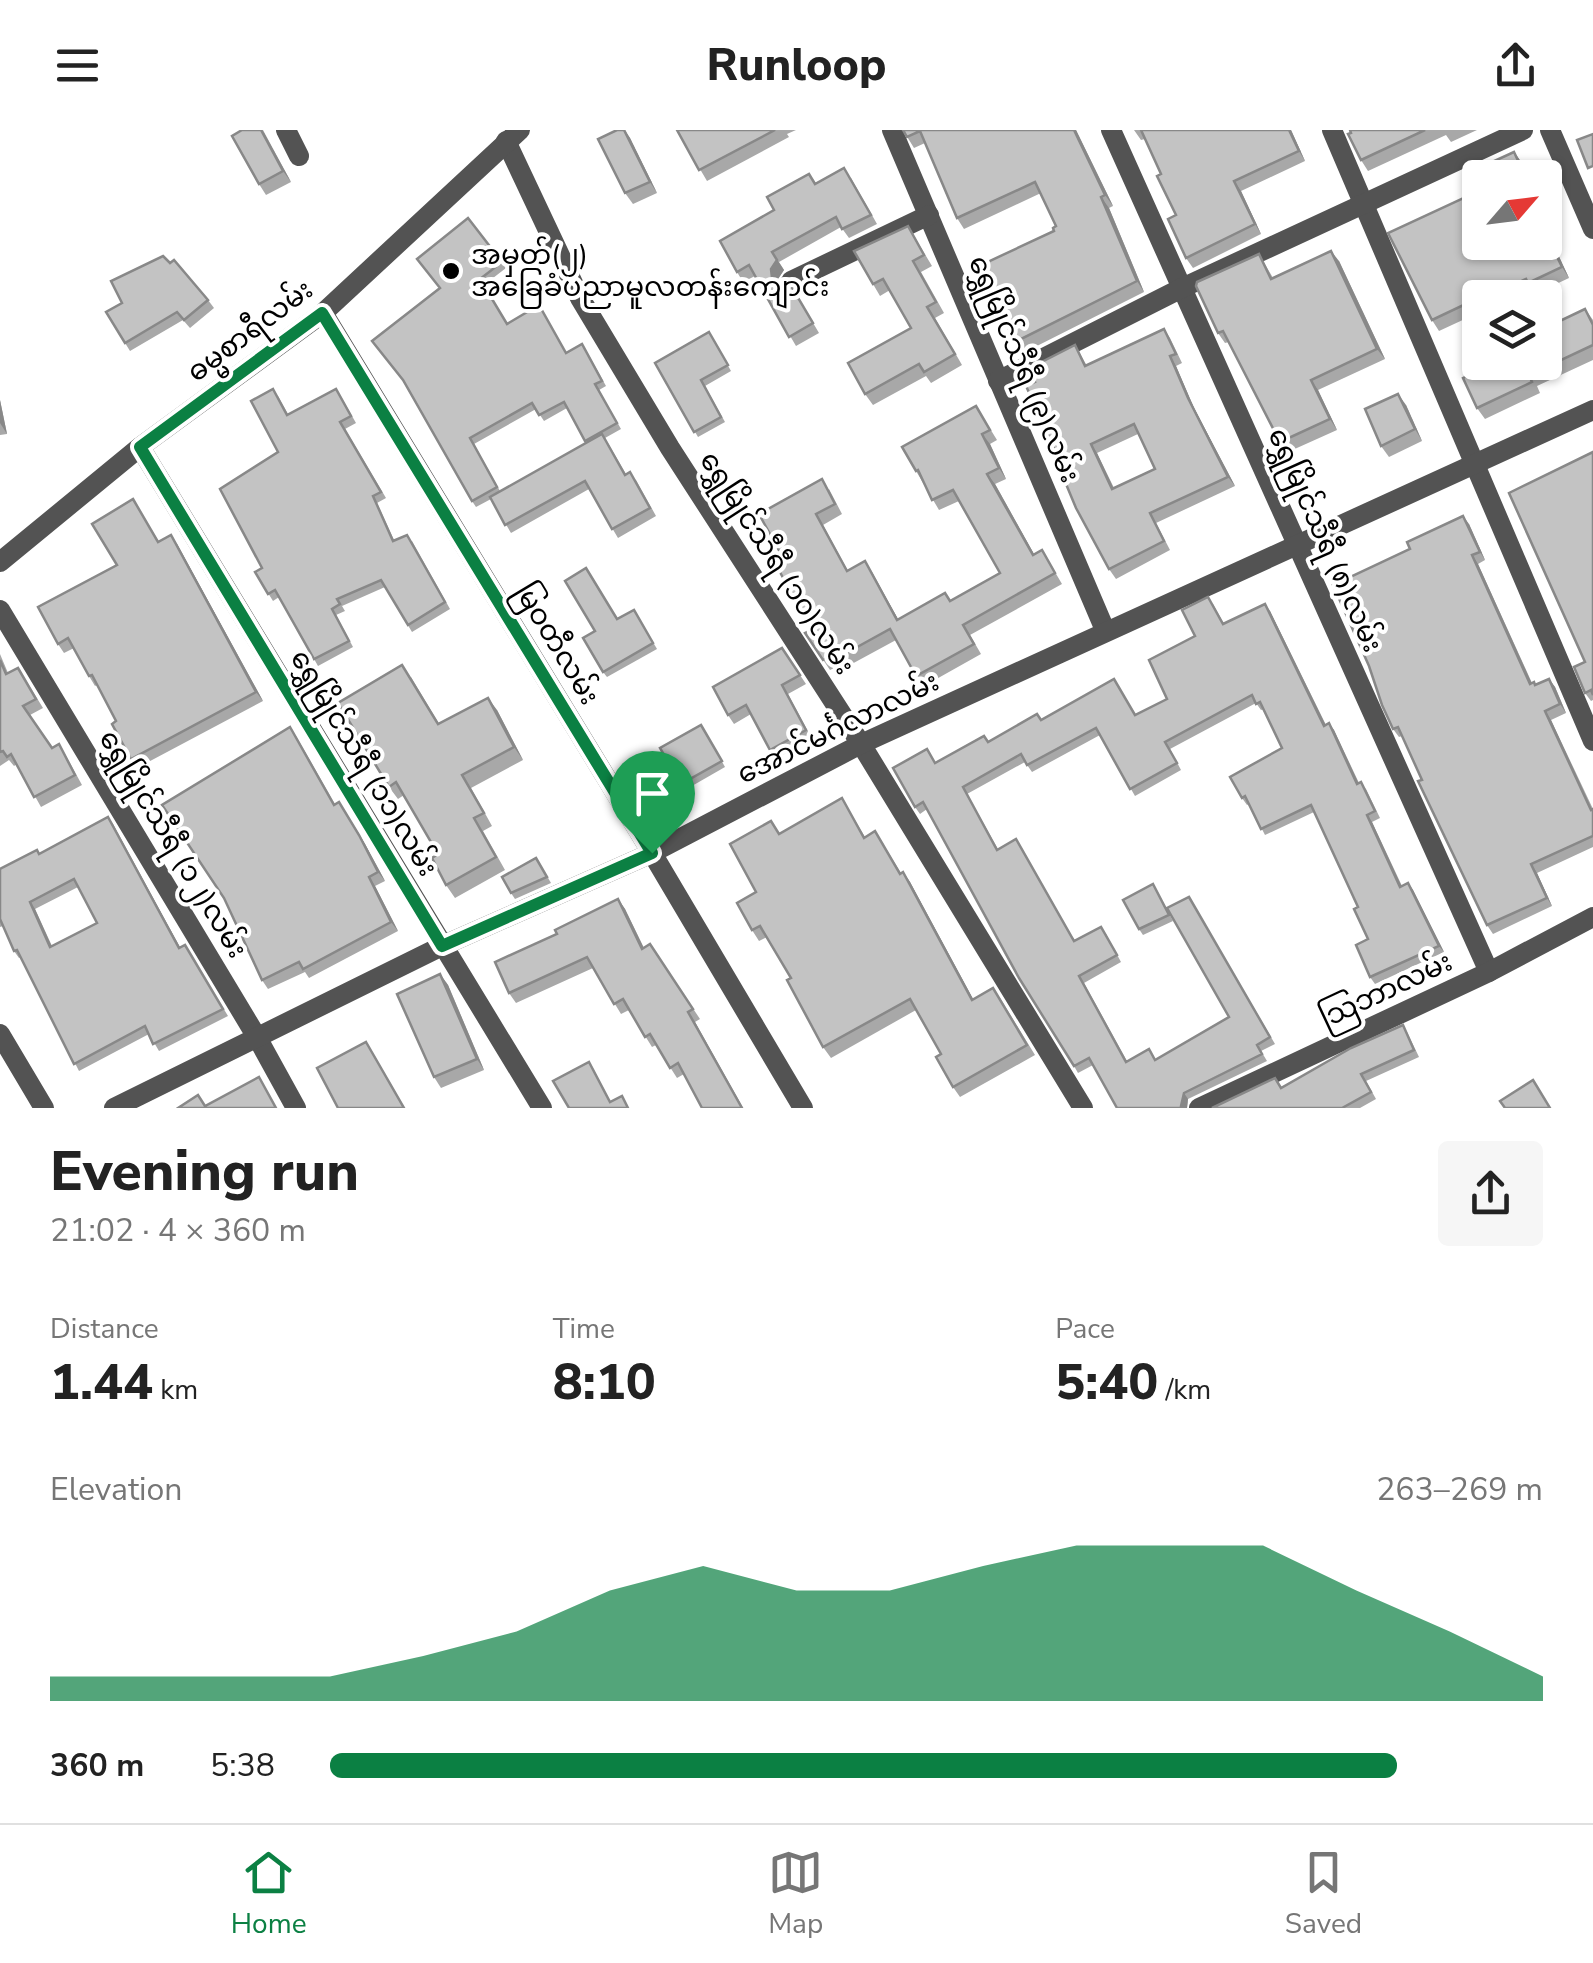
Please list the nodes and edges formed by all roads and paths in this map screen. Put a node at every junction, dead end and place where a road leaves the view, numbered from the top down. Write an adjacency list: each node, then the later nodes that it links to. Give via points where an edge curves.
1 (286, 130): 8 (street)
2 (892, 130): 10 (street, ရွှေမြိုင်သီရီ (၉)လမ်း)
3 (1111, 130): 13 (street, ရွှေမြိုင်သီရီ (၈)လမ်း)
4 (1332, 130): 9 (street)
5 (1522, 130): 9 (street)
6 (1550, 130): 11 (street)
7 (513, 135): 14 (street, ဓမ္မစာရီလမ်း); 24 (street, ရွှေမြိုင်သီရီ (၁၀)လမ်း, via 580,298)
8 (298, 156)
9 (1364, 202): 13 (street); 18 (street)
10 (929, 215): 12 (street); 15 (street, ရွှေမြိုင်သီရီ (၉)လမ်း)
11 (1593, 229)
12 (791, 281)
13 (1182, 288): 15 (street); 19 (street, ရွှေမြိုင်သီရီ (၈)လမ်း)
14 (322, 313): 17 (street, ဓမ္မစာရီလမ်း); 25 (street, မြဝတီလမ်း)
15 (998, 381): 22 (street, ရွှေမြိုင်သီရီ (၉)လမ်း)
16 (1593, 410): 18 (street, အောင်မင်္ဂလာလမ်း)
17 (140, 447): 20 (street, ဓမ္မစာရီလမ်း); 27 (street, ရွှေမြိုင်သီရီ (၁၁)လမ်း)
18 (1476, 462): 19 (street, အောင်မင်္ဂလာလမ်း); 23 (street)
19 (1297, 543): 22 (street, အောင်မင်္ဂလာလမ်း); 28 (street, ရွှေမြိုင်သီရီ (၈)လမ်း)
20 (0, 562)
21 (0, 610): 30 (street, ရွှေမြိုင်သီရီ (၁၂)လမ်း)
22 (1106, 630): 24 (street, အောင်မင်္ဂလာလမ်း)
23 (1593, 740)
24 (860, 744): 25 (street, အောင်မင်္ဂလာလမ်း); 36 (street, ရွှေမြိုင်သီရီ (၁၀)လမ်း)
25 (652, 853): 27 (street, အောင်မင်္ဂလာလမ်း); 35 (street, မြဝတီလမ်း)
26 (1593, 917): 28 (street, သြဘာလမ်း)
27 (442, 946): 30 (street, အောင်မင်္ဂလာလမ်း); 34 (street, ရွှေမြိုင်သီရီ (၁၁)လမ်း)
28 (1489, 972): 37 (street, သြဘာလမ်း)
29 (0, 1034): 31 (street)
30 (258, 1038): 32 (street, အောင်မင်္ဂလာလမ်း); 33 (street, ရွှေမြိုင်သီရီ (၁၂)လမ်း)
31 (44, 1108)
32 (114, 1108)
33 (296, 1108)
34 (542, 1108)
35 (803, 1108)
36 (1084, 1108)
37 (1199, 1108)

